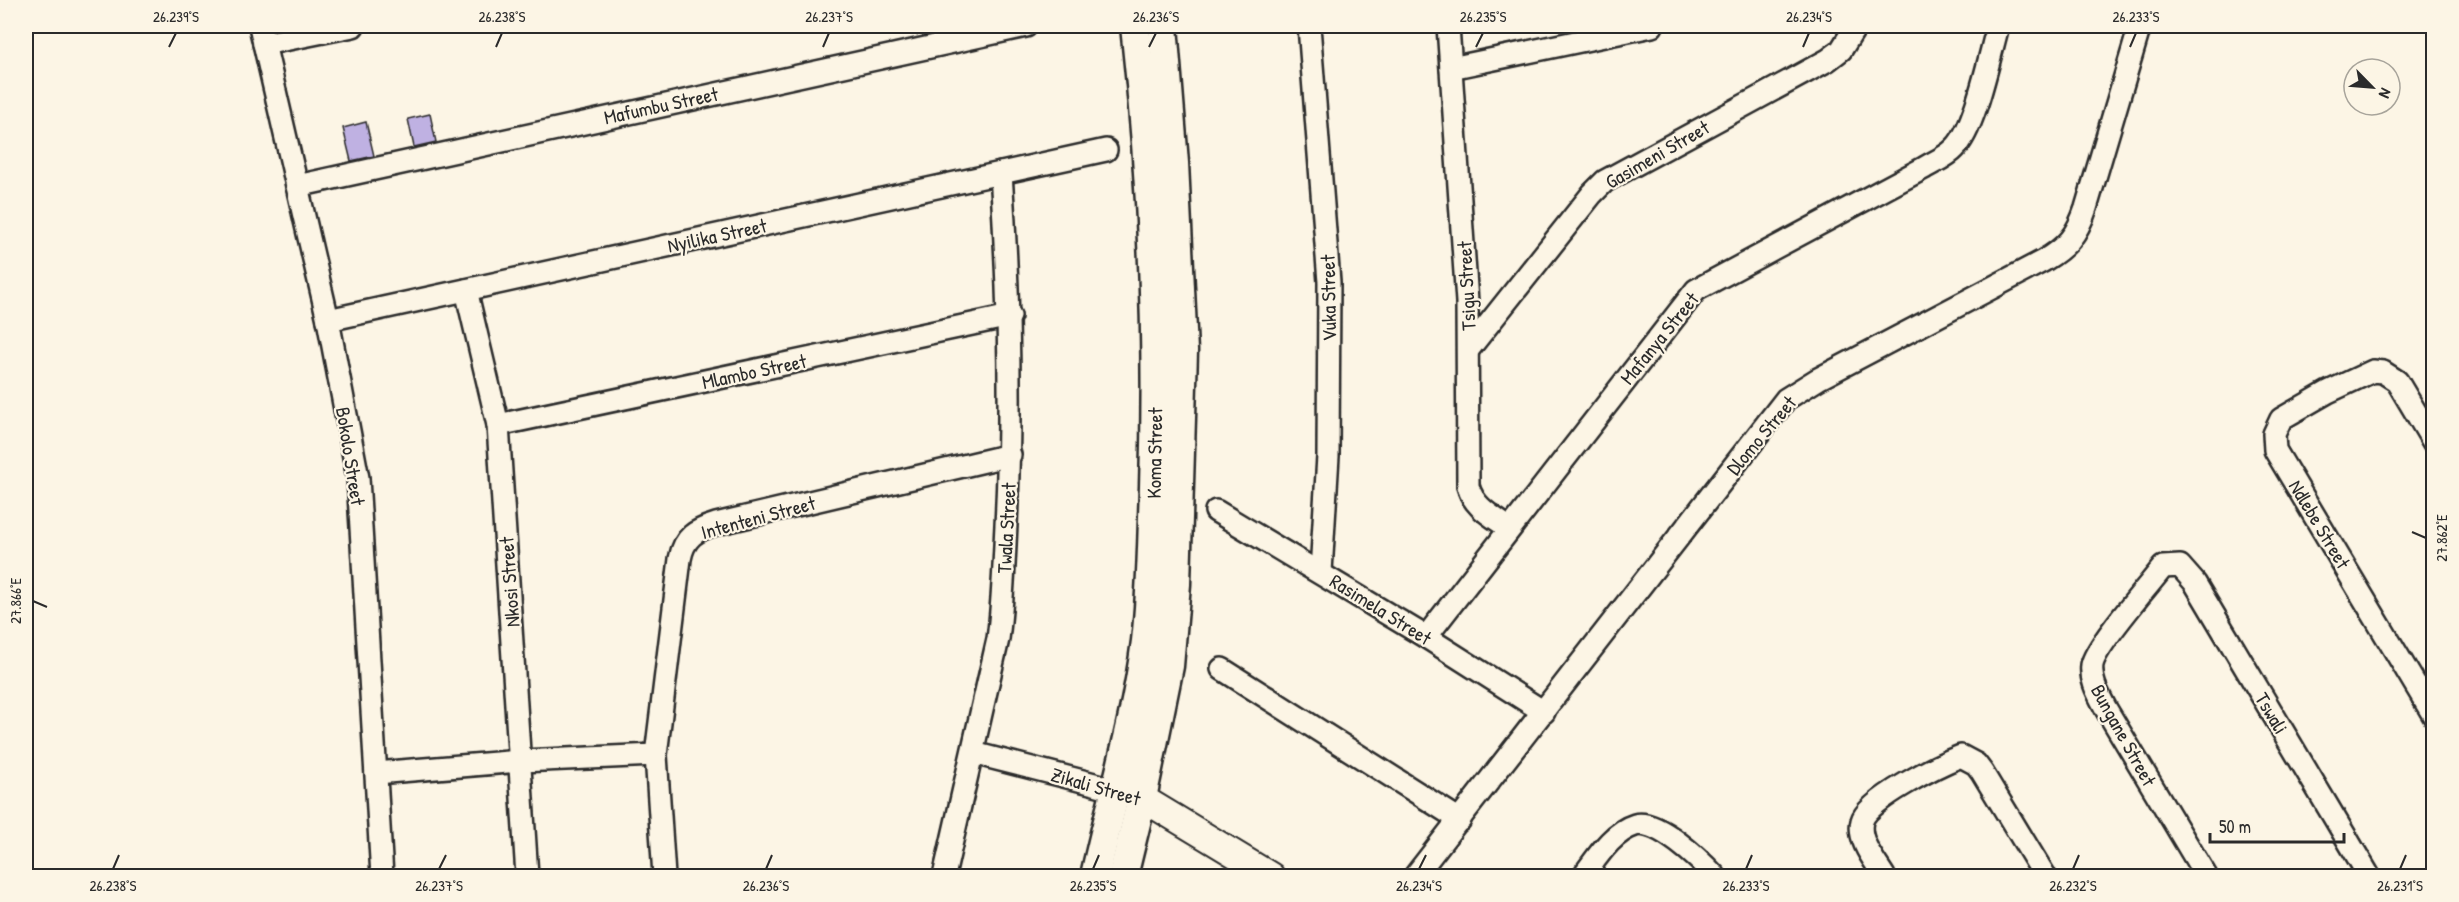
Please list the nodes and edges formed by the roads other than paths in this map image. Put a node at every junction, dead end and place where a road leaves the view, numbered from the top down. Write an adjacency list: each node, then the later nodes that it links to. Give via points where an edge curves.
1 (353, 26): 11 (street)
2 (1026, 26): 15 (street, Mafumbu Street)
3 (1135, 26): 35 (main road, Koma Street, via 1155,294 1155,460 1146,642)
4 (1163, 26): 36 (main road, Koma Street, via 1181,295 1180,480 1169,666)
5 (1309, 26): 26 (street, Vuka Street, via 1329,282 1328,456)
6 (1448, 26): 12 (street, Tsigu Street)
7 (1652, 26): 12 (street)
8 (1856, 26): 19 (street, Gasimeni Street, via 1841,50 1828,60 1605,181)
9 (1998, 26): 24 (street, Mafanya Street, via 1972,114 1955,149 1696,290)
10 (2140, 26): 29 (street, Dlomo Street, via 2075,237 2043,261 1786,399)
11 (262, 35): 15 (street, Bokolo Street)
12 (1451, 68): 19 (street, Tsigu Street)
13 (1106, 150): 14 (street, Nyilika Street)
14 (1001, 173): 16 (street, Nyilika Street); 17 (street, Twala Street)
15 (297, 186): 18 (street, Bokolo Street)
16 (466, 290): 18 (street, Nyilika Street); 20 (street, Nkosi Street)
17 (1010, 316): 20 (street, Mlambo Street); 22 (street, Twala Street)
18 (328, 320): 34 (street, Bokolo Street, via 358,478)
19 (1468, 350): 24 (street, Tsigu Street, via 1468,486 1479,507)
20 (498, 425): 33 (street, Nkosi Street)
21 (2433, 443): 30 (street, Ndlebe Street, via 2397,381 2373,371 2281,419 2274,435 2275,450)
22 (1010, 455): 31 (street, Twala Street, via 1000,626); 32 (street, Intenteni Street, via 694,532 684,544 680,559)
23 (1216, 511): 26 (street, Rasimela Street)
24 (1509, 528): 27 (street, Mafanya Street)
25 (2163, 567): 50 (street, Bungane Street, via 2096,653 2092,672 2106,709); 51 (street, Tswali, via 2180,566 2195,583)
26 (1321, 572): 27 (street, Rasimela Street)
27 (1426, 637): 29 (street, Rasimela Street)
28 (1222, 669): 37 (street)
29 (1544, 712): 37 (street, Dlomo Street)
30 (2433, 716)
31 (973, 753): 35 (street, Zikali Street); 41 (street, Twala Street)
32 (656, 756): 33 (street); 40 (street, Intenteni Street)
33 (521, 761): 34 (street); 39 (street, Nkosi Street)
34 (376, 772): 38 (street, Bokolo Street)
35 (1114, 789): 36 (street, Zikali Street); 42 (main road, Koma Street)
36 (1142, 798): 43 (main road, Koma Street); 44 (street, Zikali Street)
37 (1460, 820): 45 (street, Dlomo Street)
38 (381, 876)
39 (527, 876)
40 (664, 876)
41 (944, 876)
42 (1095, 876)
43 (1123, 876)
44 (1271, 876)
45 (1415, 876)
46 (1583, 876): 47 (street, via 1616,837 1640,824 1663,832)
47 (1715, 876)
48 (1884, 876): 49 (street, via 1862,834 1865,815 1881,800 1961,756 1982,772)
49 (2045, 876)
50 (2206, 876)
51 (2369, 876)

